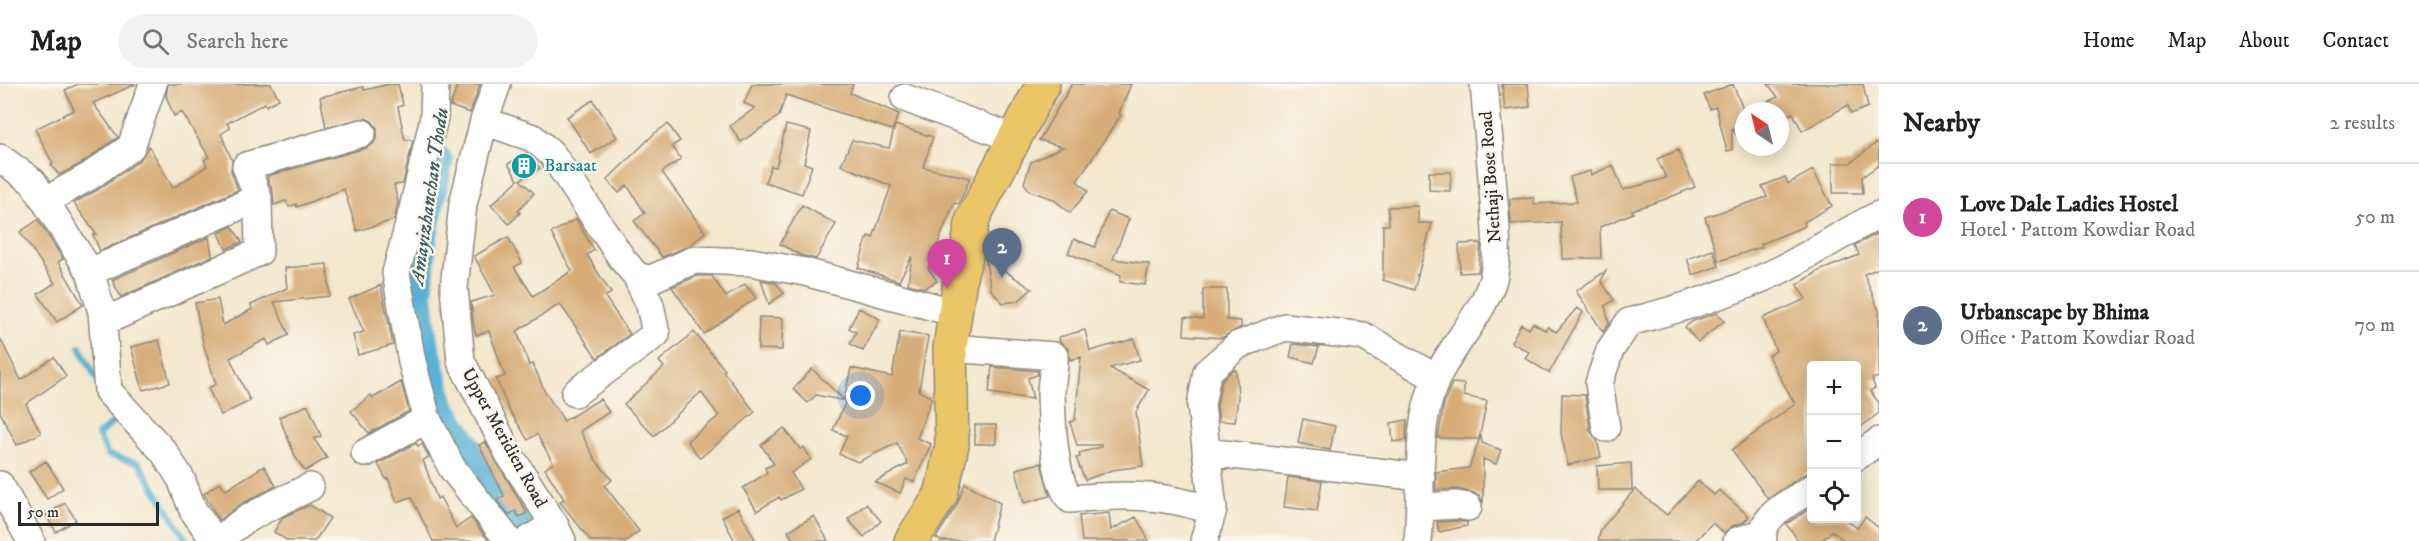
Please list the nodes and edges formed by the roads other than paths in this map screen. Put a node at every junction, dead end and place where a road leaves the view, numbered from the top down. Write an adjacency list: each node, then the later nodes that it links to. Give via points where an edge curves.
1 (153, 84): 12 (street, via 131,147 90,177)
2 (435, 84): 21 (street, via 434,117 396,273 411,362)
3 (497, 84): 7 (street, Upper Meridien Road)
4 (1043, 84): 9 (main road)
5 (1485, 84): 19 (street, Nethaji Bose Road, via 1498,246 1493,278)
6 (905, 98): 9 (street)
7 (484, 122): 14 (street, via 533,138 552,154); 34 (street, Upper Meridien Road, via 463,204 453,288 461,361 509,454)
8 (362, 133): 11 (street, via 246,166)
9 (1013, 138): 16 (main road, via 973,218)
10 (0, 158): 12 (street, via 33,182)
11 (258, 198): 15 (street); 17 (street, via 259,252)
12 (45, 201): 15 (street)
13 (1879, 215): 22 (street, via 1778,271 1700,303 1629,322 1610,350 1599,383)
14 (630, 267): 16 (street, via 650,280 694,260 751,262 805,272); 20 (street, via 650,305 656,334)
15 (90, 272): 17 (street)
16 (956, 313): 18 (main road)
17 (103, 322): 37 (street, via 108,391 164,452 181,479 193,510)
18 (950, 348): 33 (street, via 1054,357 1051,391 1057,460 1064,491 1070,499 1140,497); 41 (main road, via 952,445 941,495)
19 (1436, 378): 24 (street, via 1363,336 1285,327 1238,345 1207,372 1201,405); 27 (street, Nethaji Bose Road, via 1426,413)
20 (575, 393)
21 (427, 419): 25 (street); 39 (street, via 452,468)
22 (1606, 428)
23 (1879, 441): 26 (street)
24 (1206, 452): 27 (street); 33 (street)
25 (365, 453)
26 (1861, 454)
27 (1421, 477): 31 (street, Nethaji Bose Road)
28 (0, 485): 36 (street)
29 (310, 487): 38 (street, via 244,521)
30 (1807, 491): 35 (street, via 1770,517)
31 (1421, 507): 32 (street); 43 (street, Nethaji Bose Road)
32 (1468, 507)
33 (1213, 509): 42 (street)
34 (558, 533): 40 (street)
35 (1754, 538)
36 (31, 541)
37 (215, 541)
38 (222, 541)
39 (508, 541)
40 (527, 541)
41 (911, 541)
42 (1204, 541)
43 (1418, 541)

